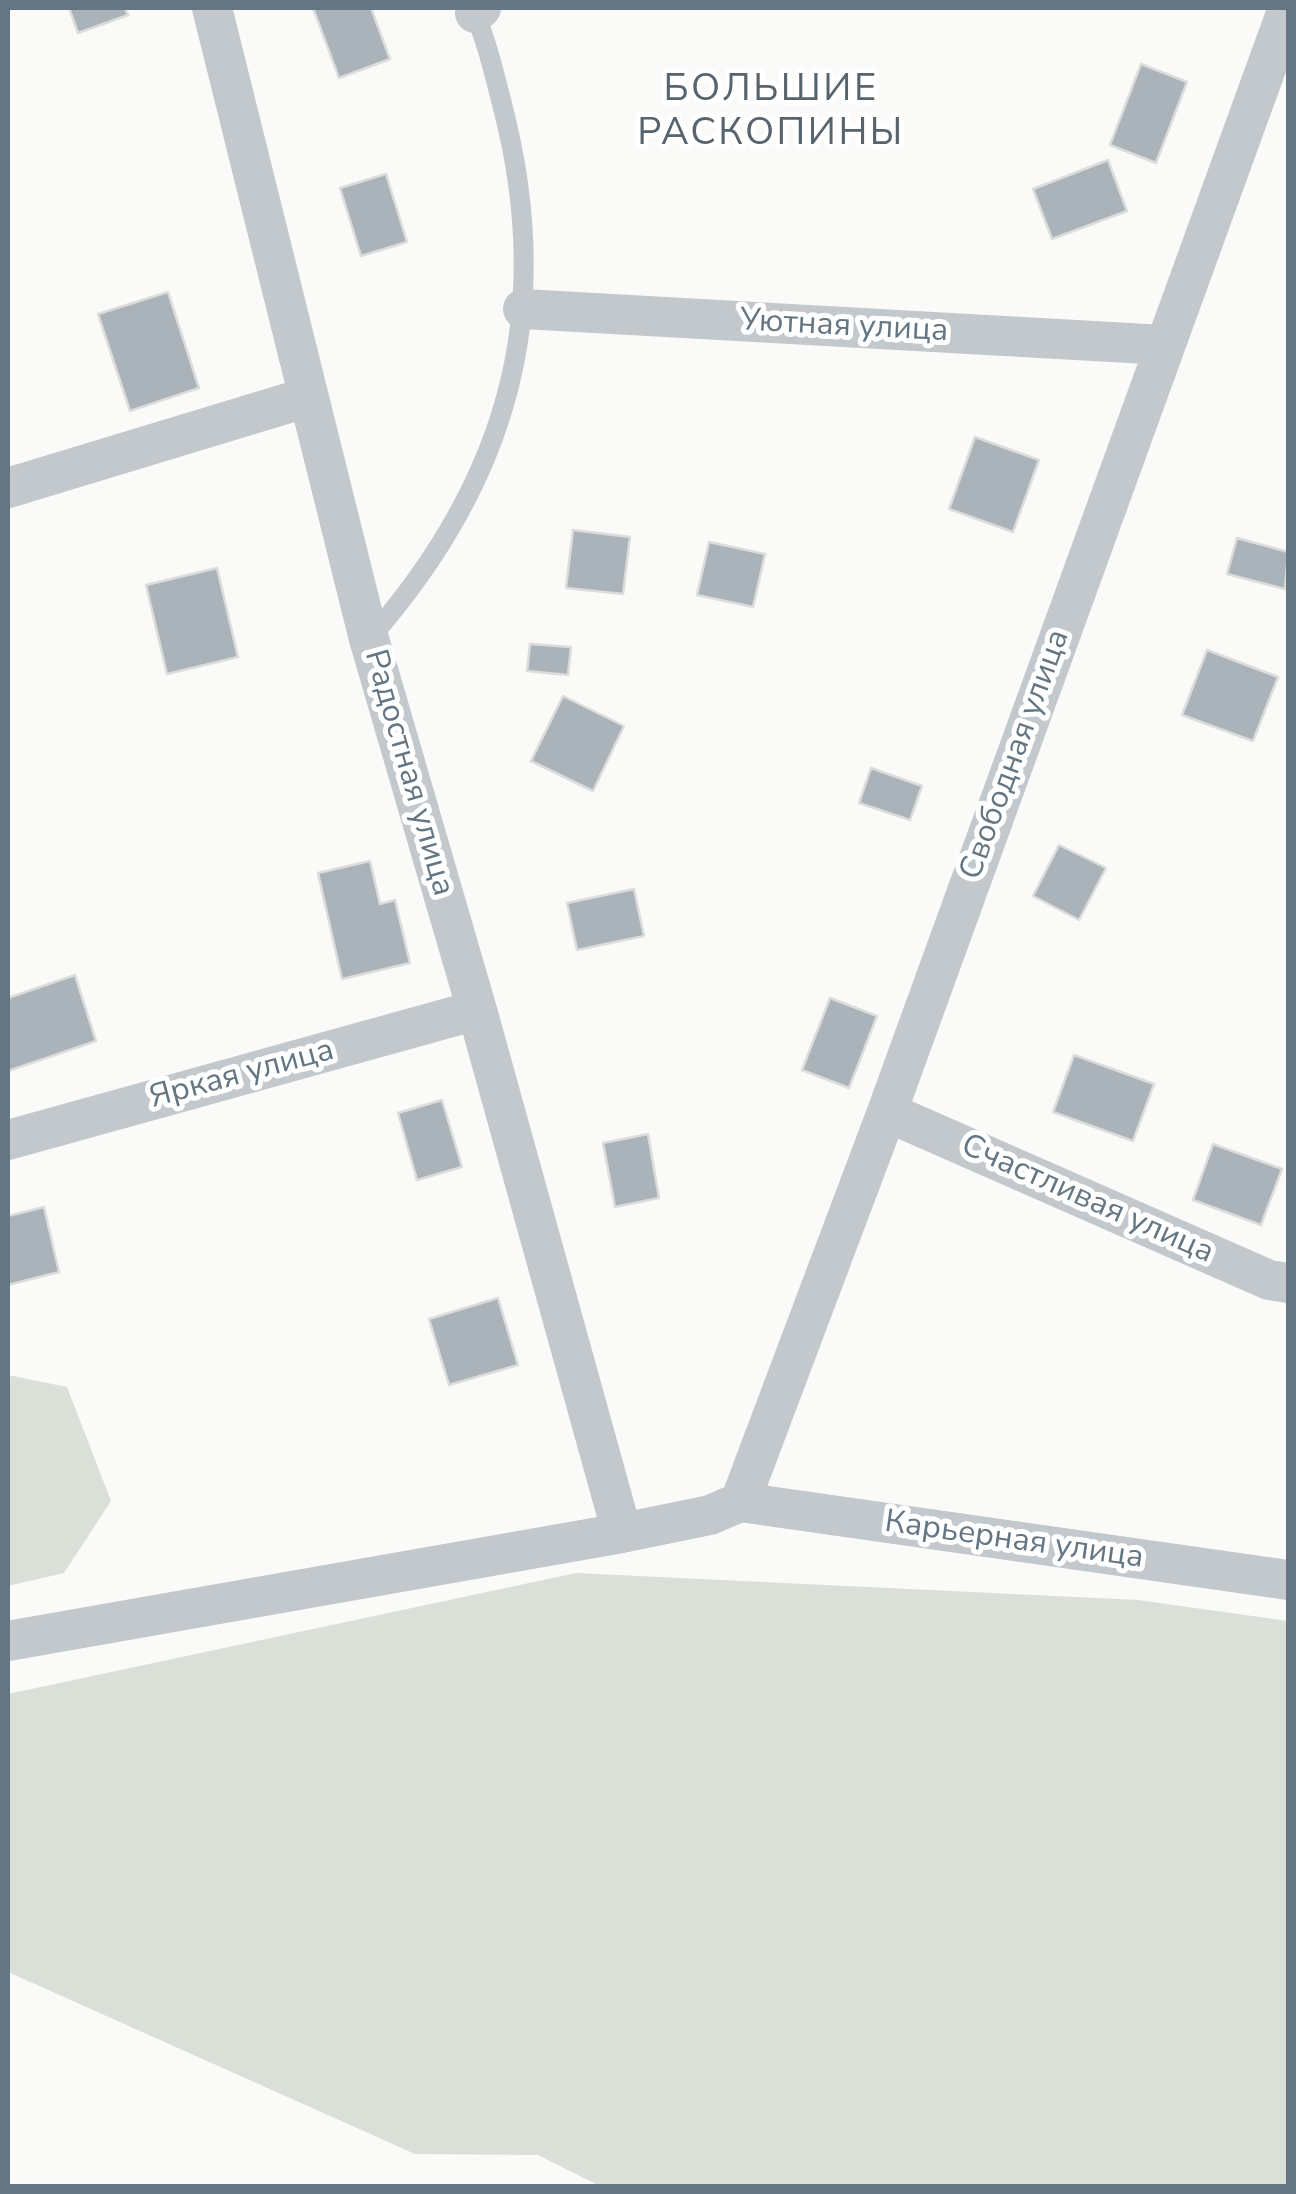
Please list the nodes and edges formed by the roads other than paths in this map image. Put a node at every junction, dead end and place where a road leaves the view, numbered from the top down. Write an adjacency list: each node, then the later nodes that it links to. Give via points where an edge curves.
1 (212, 8): 6 (street, Радостная улица)
2 (1288, 8): 5 (street, Свободная улица)
3 (476, 9): 4 (lane, via 516,157 525,233)
4 (523, 309): 5 (street, Уютная улица); 8 (lane, via 498,430 475,487 410,593)
5 (1165, 346): 10 (street, Свободная улица)
6 (308, 397): 7 (street); 8 (street, Радостная улица)
7 (8, 488)
8 (369, 639): 9 (street, Радостная улица)
9 (478, 1010): 11 (street, Яркая улица); 14 (street, Радостная улица)
10 (886, 1112): 12 (street, Счастливая улица); 13 (street, Свободная улица)
11 (8, 1140)
12 (1288, 1283)
13 (740, 1502): 14 (street); 15 (street, Карьерная улица)
14 (622, 1534): 16 (street)
15 (1288, 1580)
16 (8, 1641)

